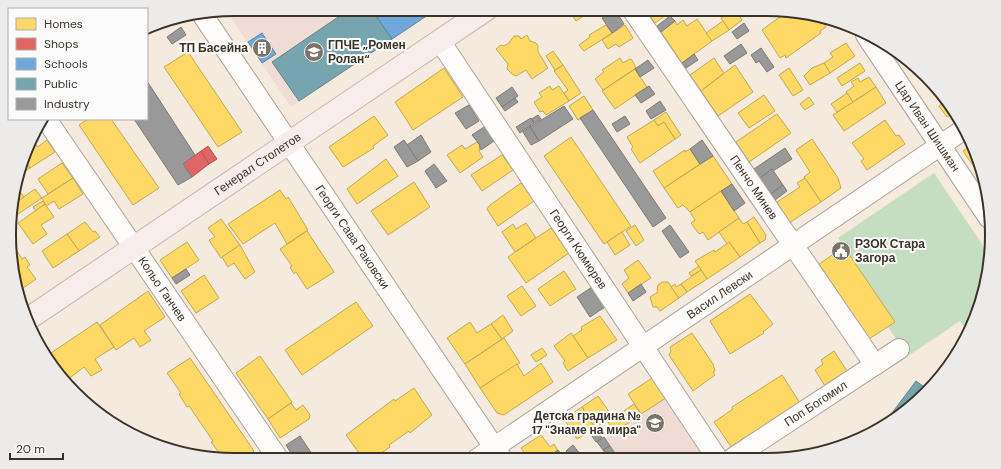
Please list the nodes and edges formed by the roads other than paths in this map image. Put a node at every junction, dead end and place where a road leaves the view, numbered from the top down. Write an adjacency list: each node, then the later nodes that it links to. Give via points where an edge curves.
1 (477, 16): 4 (main road, Генерал Столетов)
2 (637, 16): 11 (street, Пенчо Минев)
3 (205, 18): 8 (street, Георги Сава Раковски)
4 (440, 41): 8 (main road, Генерал Столетов); 14 (street, Георги Кюмюрев)
5 (871, 43): 9 (street, Цар Иван Шишман)
6 (48, 121): 12 (street, Кольо Ганчев)
7 (959, 132): 9 (street, Васил Левски)
8 (289, 143): 12 (main road, Генерал Столетов); 18 (street, Георги Сава Раковски)
9 (939, 146): 10 (street, Цар Иван Шишман); 11 (street, Васил Левски)
10 (984, 210)
11 (793, 245): 14 (street, Васил Левски); 16 (street, Пенчо Минев)
12 (133, 248): 13 (main road, Генерал Столетов); 17 (street, Кольо Ганчев)
13 (32, 316)
14 (642, 347): 18 (street, Васил Левски); 19 (street, Георги Кюмюрев)
15 (899, 349): 16 (street, Поп Богомил)
16 (875, 365): 20 (street, Поп Богомил)
17 (274, 453)
18 (498, 453)
19 (714, 453)
20 (741, 453)

